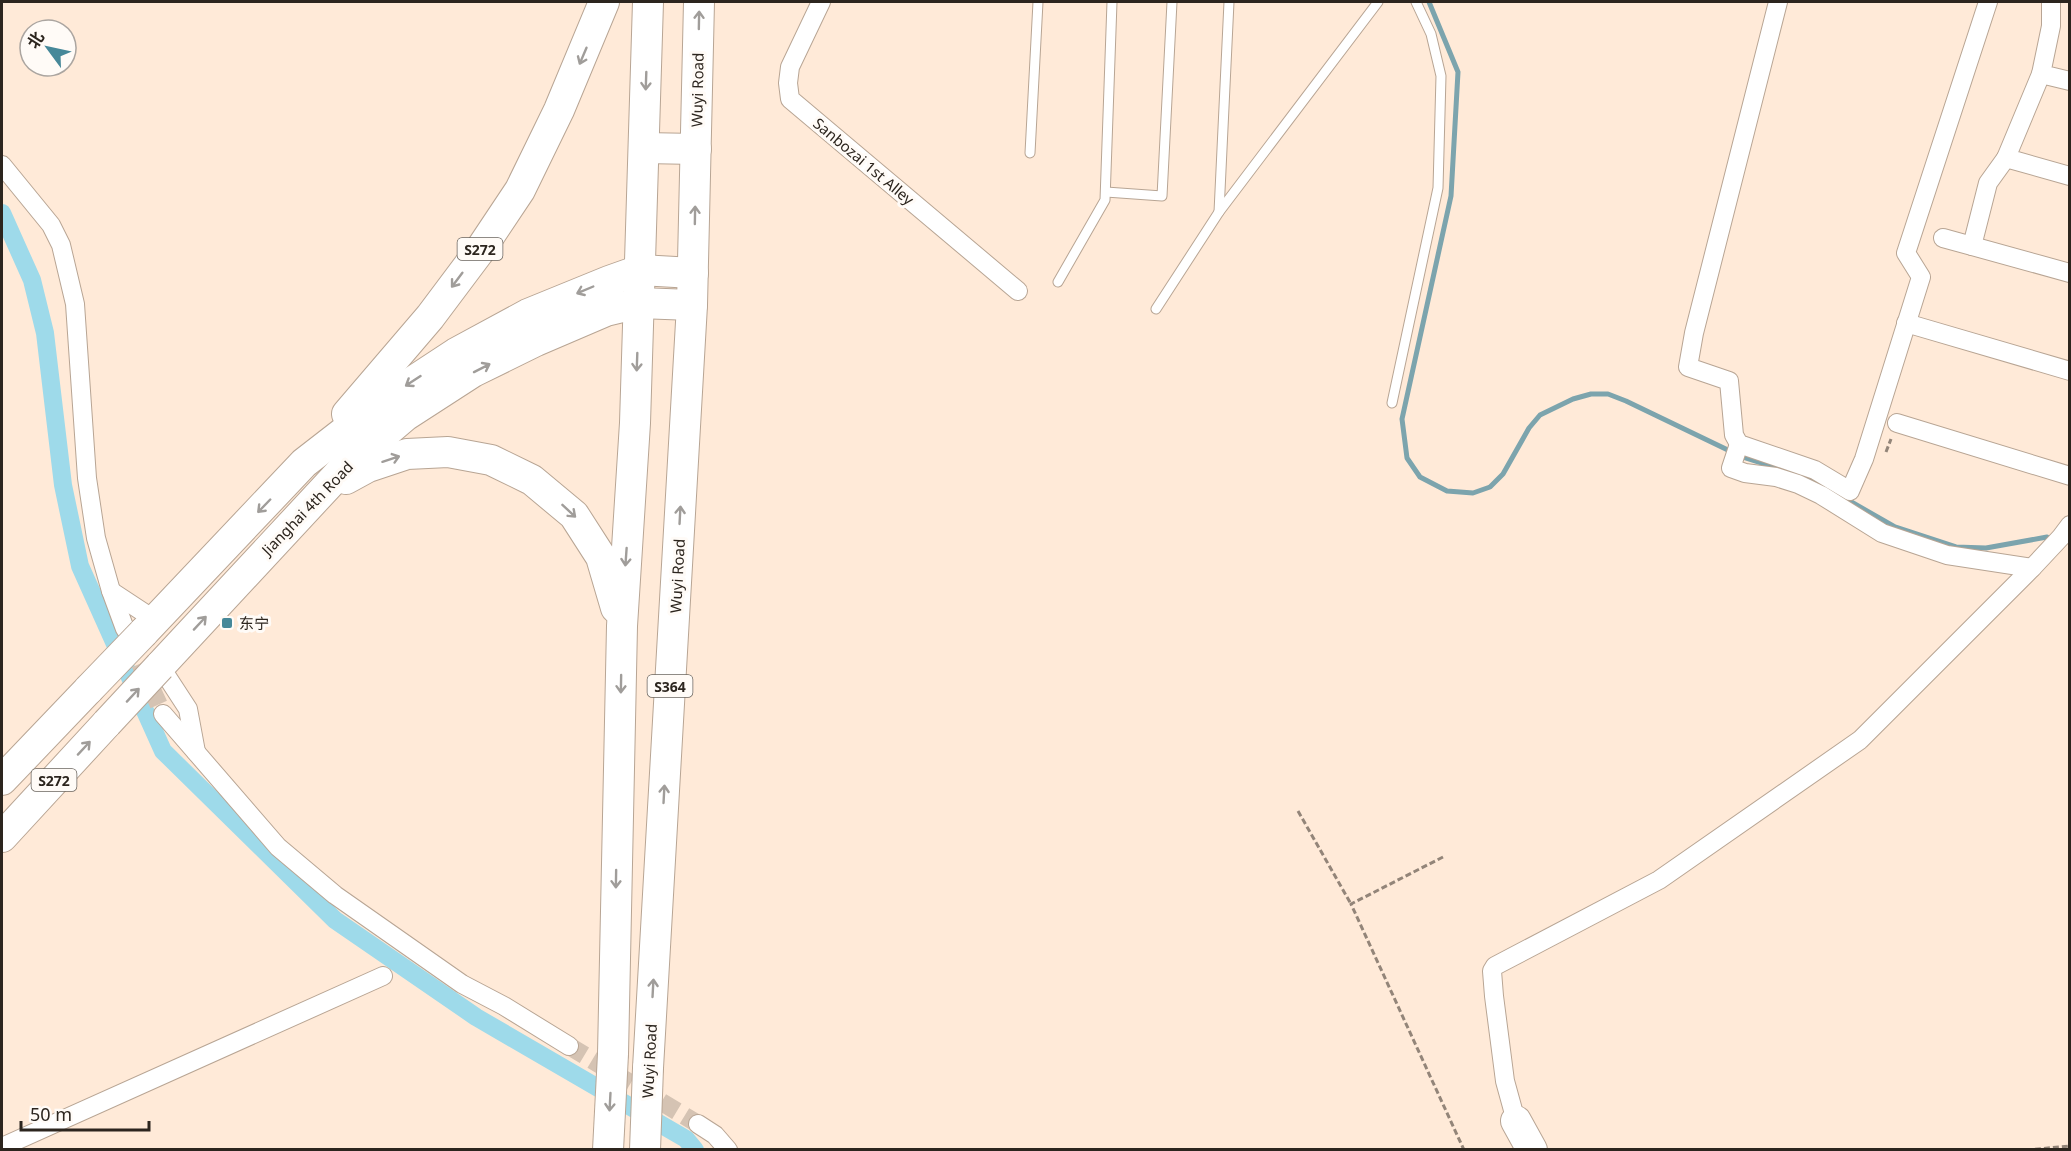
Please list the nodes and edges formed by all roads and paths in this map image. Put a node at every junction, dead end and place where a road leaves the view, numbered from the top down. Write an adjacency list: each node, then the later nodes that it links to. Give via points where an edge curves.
1 (604, 2): 42 (main road, S272, one-way to 42, via 520,190 430,317)
2 (648, 2): 16 (main road, one-way to 16)
3 (699, 2): 17 (main road, Wuyi Road, one-way to 3)
4 (821, 2): 30 (street, Sanbozai 1st Alley, via 790,67 790,99)
5 (1038, 2): 18 (lane)
6 (1112, 2): 22 (lane)
7 (1172, 2): 22 (lane, via 1162,196)
8 (1229, 2): 23 (lane)
9 (1378, 2): 23 (lane)
10 (1416, 2): 37 (lane, via 1431,34 1441,76 1438,188)
11 (1778, 2): 41 (street, via 1688,367 1729,381 1734,435)
12 (1988, 2): 34 (street, via 1905,253 1921,277)
13 (2051, 2): 14 (street, via 2051,26)
14 (2041, 74): 15 (street); 19 (street)
15 (2070, 81)
16 (644, 148): 17 (main road); 26 (main road)
17 (696, 149): 27 (main road, Wuyi Road, one-way to 17)
18 (1030, 153)
19 (2006, 158): 21 (street); 25 (street, via 1988,183)
20 (2, 165): 47 (street, via 51,225 61,245 75,303 87,478 96,538)
21 (2070, 176)
22 (1106, 192): 29 (lane)
23 (1219, 212): 33 (lane)
24 (1943, 238): 25 (street)
25 (1972, 246): 28 (street)
26 (640, 270): 27 (main road, S272); 31 (main road); 35 (main road, Jianghai 4th Road / S272, one-way to 35, via 603,283)
27 (693, 273): 32 (main road, Wuyi Road)
28 (2070, 273)
29 (1058, 282)
30 (1018, 291)
31 (639, 303): 32 (main road, Jianghai 4th Road / S272); 35 (main road, Jianghai 4th Road / S272); 38 (main road, one-way to 38)
32 (692, 305): 40 (main road, Wuyi Road / S364)
33 (1156, 309)
34 (1906, 323): 36 (street); 41 (street, via 1850,491 1815,470)
35 (532, 327): 42 (main road, Jianghai 4th Road / S272, one-way to 42, via 456,353 398,391); 44 (main road, Jianghai 4th Road / S272, one-way to 35, via 405,416)
36 (2070, 371)
37 (1392, 403)
38 (635, 423): 40 (main road); 48 (main road, one-way to 48)
39 (1897, 423): 43 (street)
40 (686, 425): 65 (main road, Wuyi Road / S364, one-way to 40, bridge)
41 (1739, 444): 46 (street, via 1731,468 1798,484 1882,533 1947,555)
42 (304, 464): 49 (main road, Jianghai 4th Road / S272, one-way to 49)
43 (2068, 471)
44 (320, 493): 48 (main road, one-way to 48, via 368,467 407,454 448,452 491,460 532,480 574,515 601,557); 50 (main road, Jianghai 4th Road / S272, one-way to 44)
45 (2070, 525): 46 (street)
46 (2032, 568): 61 (street, via 1860,740 1659,880 1495,966 1494,996)
47 (111, 591): 49 (street); 49 (street)
48 (622, 626): 64 (main road, one-way to 64, bridge)
49 (141, 627): 53 (main road, Jianghai 4th Road / S272, bridge, via 89,689)
50 (160, 666): 52 (street, via 188,709); 55 (main road, Jianghai 4th Road / S272, one-way to 50, bridge)
51 (163, 714): 52 (street)
52 (196, 753): 59 (street, via 278,847 335,895 462,984)
53 (2, 780)
54 (1298, 811): 57 (path)
55 (2, 837)
56 (1443, 857): 57 (path)
57 (1351, 904): 67 (path)
58 (383, 976): 63 (street)
59 (569, 1046)
60 (698, 1124): 66 (street)
61 (1513, 1135): 68 (main road)
62 (2070, 1146): 69 (path)
63 (2, 1147)
64 (608, 1149)
65 (645, 1149)
66 (728, 1149)
67 (1464, 1149)
68 (1532, 1149)
69 (2026, 1149)

